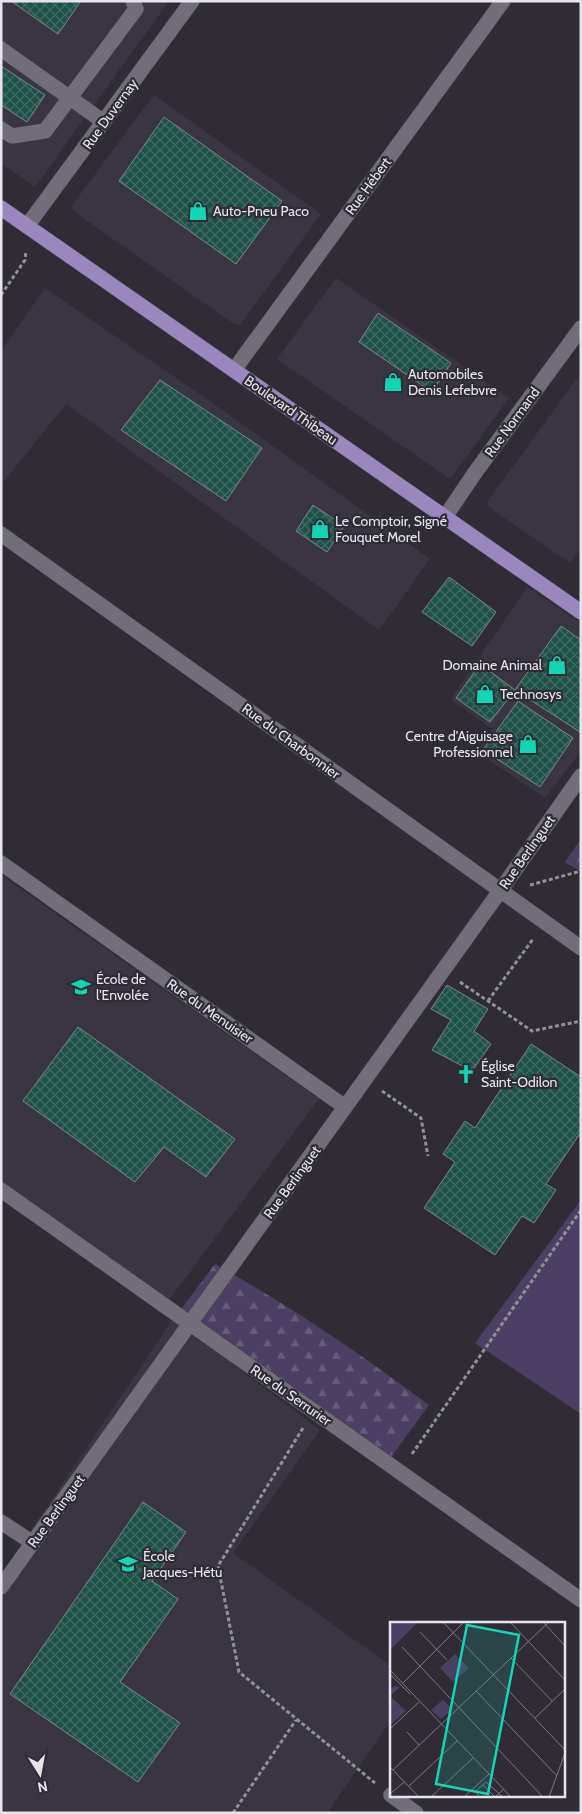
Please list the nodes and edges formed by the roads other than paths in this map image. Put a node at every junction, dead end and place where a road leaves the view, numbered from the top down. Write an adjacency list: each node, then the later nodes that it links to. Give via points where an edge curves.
1 (133, 1): 5 (street, via 136,9)
2 (192, 1): 6 (street, Rue Duvernay)
3 (503, 1): 11 (street, Rue Hébert)
4 (1, 49): 5 (street)
5 (70, 97): 6 (street); 7 (street, via 45,131 12,136)
6 (104, 122): 9 (street, Rue Duvernay)
7 (1, 129)
8 (1, 208): 9 (main road, Boulevard Thibeau)
9 (27, 226): 11 (main road, Boulevard Thibeau)
10 (581, 328): 12 (street, Rue Normand)
11 (234, 370): 12 (main road, Boulevard Thibeau)
12 (445, 517): 14 (main road, Boulevard Thibeau)
13 (1, 534): 17 (street, Rue du Charbonnier)
14 (581, 612)
15 (581, 776): 17 (street, Rue Berlinguet)
16 (1, 863): 19 (street, Rue du Menuisier)
17 (500, 891): 18 (street, Rue du Charbonnier); 19 (street, Rue Berlinguet)
18 (581, 948)
19 (345, 1107): 21 (street, Rue Berlinguet)
20 (1, 1190): 21 (street, Rue du Serrurier)
21 (190, 1323): 23 (street, Rue Berlinguet); 25 (street, Rue du Serrurier)
22 (1, 1522): 23 (street)
23 (33, 1543): 24 (street, Rue Berlinguet)
24 (1, 1587)
25 (581, 1600)
26 (392, 1796): 27 (street)
27 (416, 1813)

